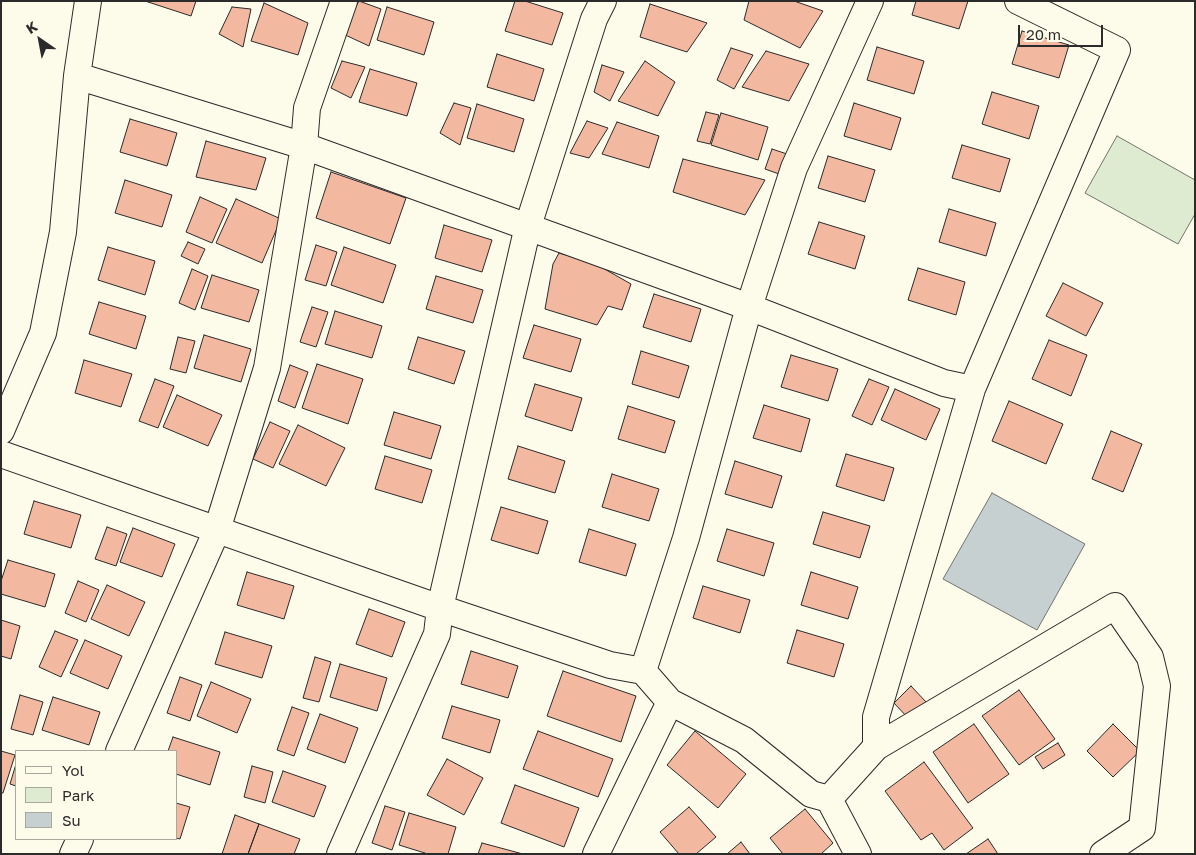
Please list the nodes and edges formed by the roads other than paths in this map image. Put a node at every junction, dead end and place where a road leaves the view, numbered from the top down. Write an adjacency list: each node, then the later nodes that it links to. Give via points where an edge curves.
1 (88, 1): 6 (street)
2 (344, 1): 7 (street, via 307,108)
3 (603, 1): 8 (street, via 594,19)
4 (870, 1): 9 (street, via 794,168)
5 (1018, 1): 10 (street, via 1117,50)
6 (77, 76): 7 (street); 11 (street, via 64,232 43,333)
7 (304, 146): 8 (street); 13 (street, via 267,368)
8 (528, 226): 9 (street); 14 (street)
9 (749, 307): 10 (street, via 944,383); 15 (street, via 686,538)
10 (972, 389): 17 (street, via 876,718)
11 (1, 431)
12 (1, 454): 13 (street)
13 (217, 530): 14 (street); 18 (street)
14 (440, 608): 15 (street, via 610,666); 22 (street, via 437,634)
15 (643, 671): 16 (street)
16 (670, 702): 19 (street, via 744,740 811,794); 23 (street)
17 (876, 747): 19 (street); 25 (street, via 1115,606 1150,657 1157,686 1142,828)
18 (119, 750)
19 (829, 799): 24 (street)
20 (80, 840): 21 (street)
21 (73, 854)
22 (340, 854)
23 (596, 854)
24 (858, 854)
25 (1104, 854)

